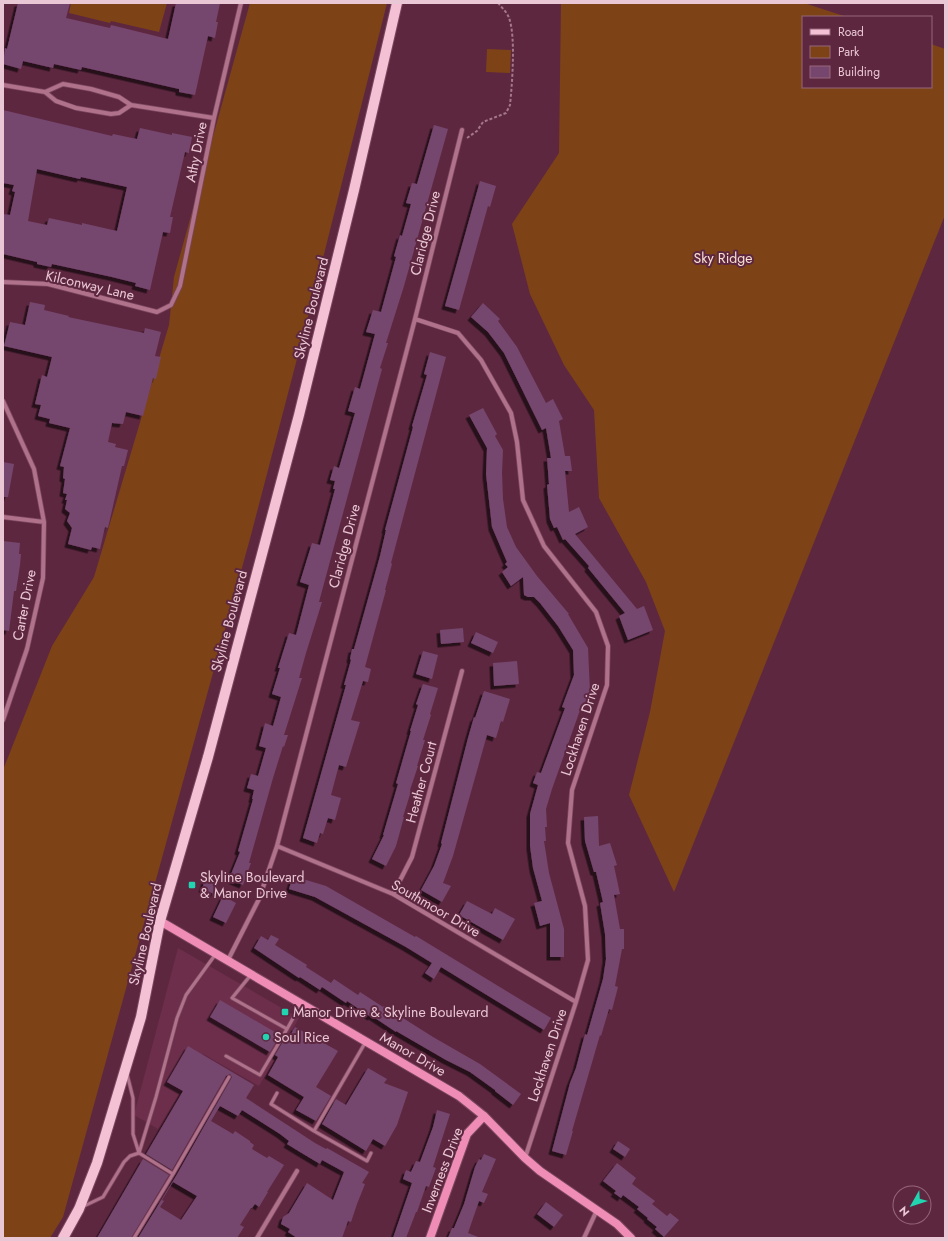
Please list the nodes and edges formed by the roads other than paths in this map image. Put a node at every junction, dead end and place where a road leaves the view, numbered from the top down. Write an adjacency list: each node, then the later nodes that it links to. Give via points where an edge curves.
1 (241, 3): 6 (street, Athy Drive)
2 (397, 3): 18 (main road, Skyline Boulevard, via 299,415 208,757)
3 (3, 85): 4 (street)
4 (45, 92): 5 (street, via 63,84 118,97); 5 (street, via 56,101 76,108 111,114 119,113)
5 (132, 105): 6 (street)
6 (214, 118): 9 (street, Athy Drive, via 180,286)
7 (462, 130): 10 (street, Claridge Drive)
8 (3, 282): 9 (street, Kilconway Lane, via 48,284 156,312)
9 (171, 305)
10 (415, 319): 16 (street, Claridge Drive); 22 (street, Lockhaven Drive, via 458,333 481,360 511,413 523,500 544,546 596,612 608,646 607,685 572,790 568,843 585,906 588,960)
11 (3, 401): 13 (street, Carter Drive, via 34,469)
12 (3, 516): 13 (street)
13 (44, 522): 15 (street, Carter Drive, via 42,578 27,649)
14 (462, 671): 17 (street, Heather Court, via 412,857)
15 (4, 717)
16 (277, 846): 17 (street, Southmoor Drive); 20 (street, Claridge Drive, via 259,899)
17 (393, 894): 22 (street, Southmoor Drive)
18 (160, 921): 19 (street, Manor Drive); 27 (main road, Skyline Boulevard, via 141,1017)
19 (216, 954): 20 (street, Manor Drive); 32 (lane, via 186,995 177,1018)
20 (227, 960): 21 (street, Manor Drive)
21 (251, 974): 23 (street, Manor Drive); 24 (lane, via 232,998)
22 (576, 1002): 34 (street, Lockhaven Drive)
23 (302, 1004): 24 (lane); 25 (street, Manor Drive)
24 (287, 1029): 26 (lane, via 260,1076)
25 (366, 1041): 30 (street, Manor Drive, via 459,1096); 31 (lane)
26 (226, 1056)
27 (126, 1066): 32 (lane, via 133,1098 133,1134); 37 (main road, Skyline Boulevard, via 97,1163)
28 (229, 1077): 36 (lane)
29 (277, 1093): 31 (lane, via 271,1104)
30 (484, 1116): 34 (street, Manor Drive); 42 (street, Inverness Drive, via 467,1134)
31 (314, 1131): 33 (lane, via 367,1161)
32 (139, 1153): 36 (lane); 37 (lane, via 130,1156 124,1162 103,1197)
33 (371, 1153)
34 (525, 1158): 38 (street, Manor Drive)
35 (297, 1171): 41 (street)
36 (173, 1174): 40 (lane)
37 (79, 1209): 39 (main road, Skyline Boulevard)
38 (597, 1210): 43 (street); 44 (street, Manor Drive)
39 (63, 1238)
40 (134, 1238)
41 (257, 1238)
42 (430, 1238)
43 (584, 1238)
44 (631, 1238)

